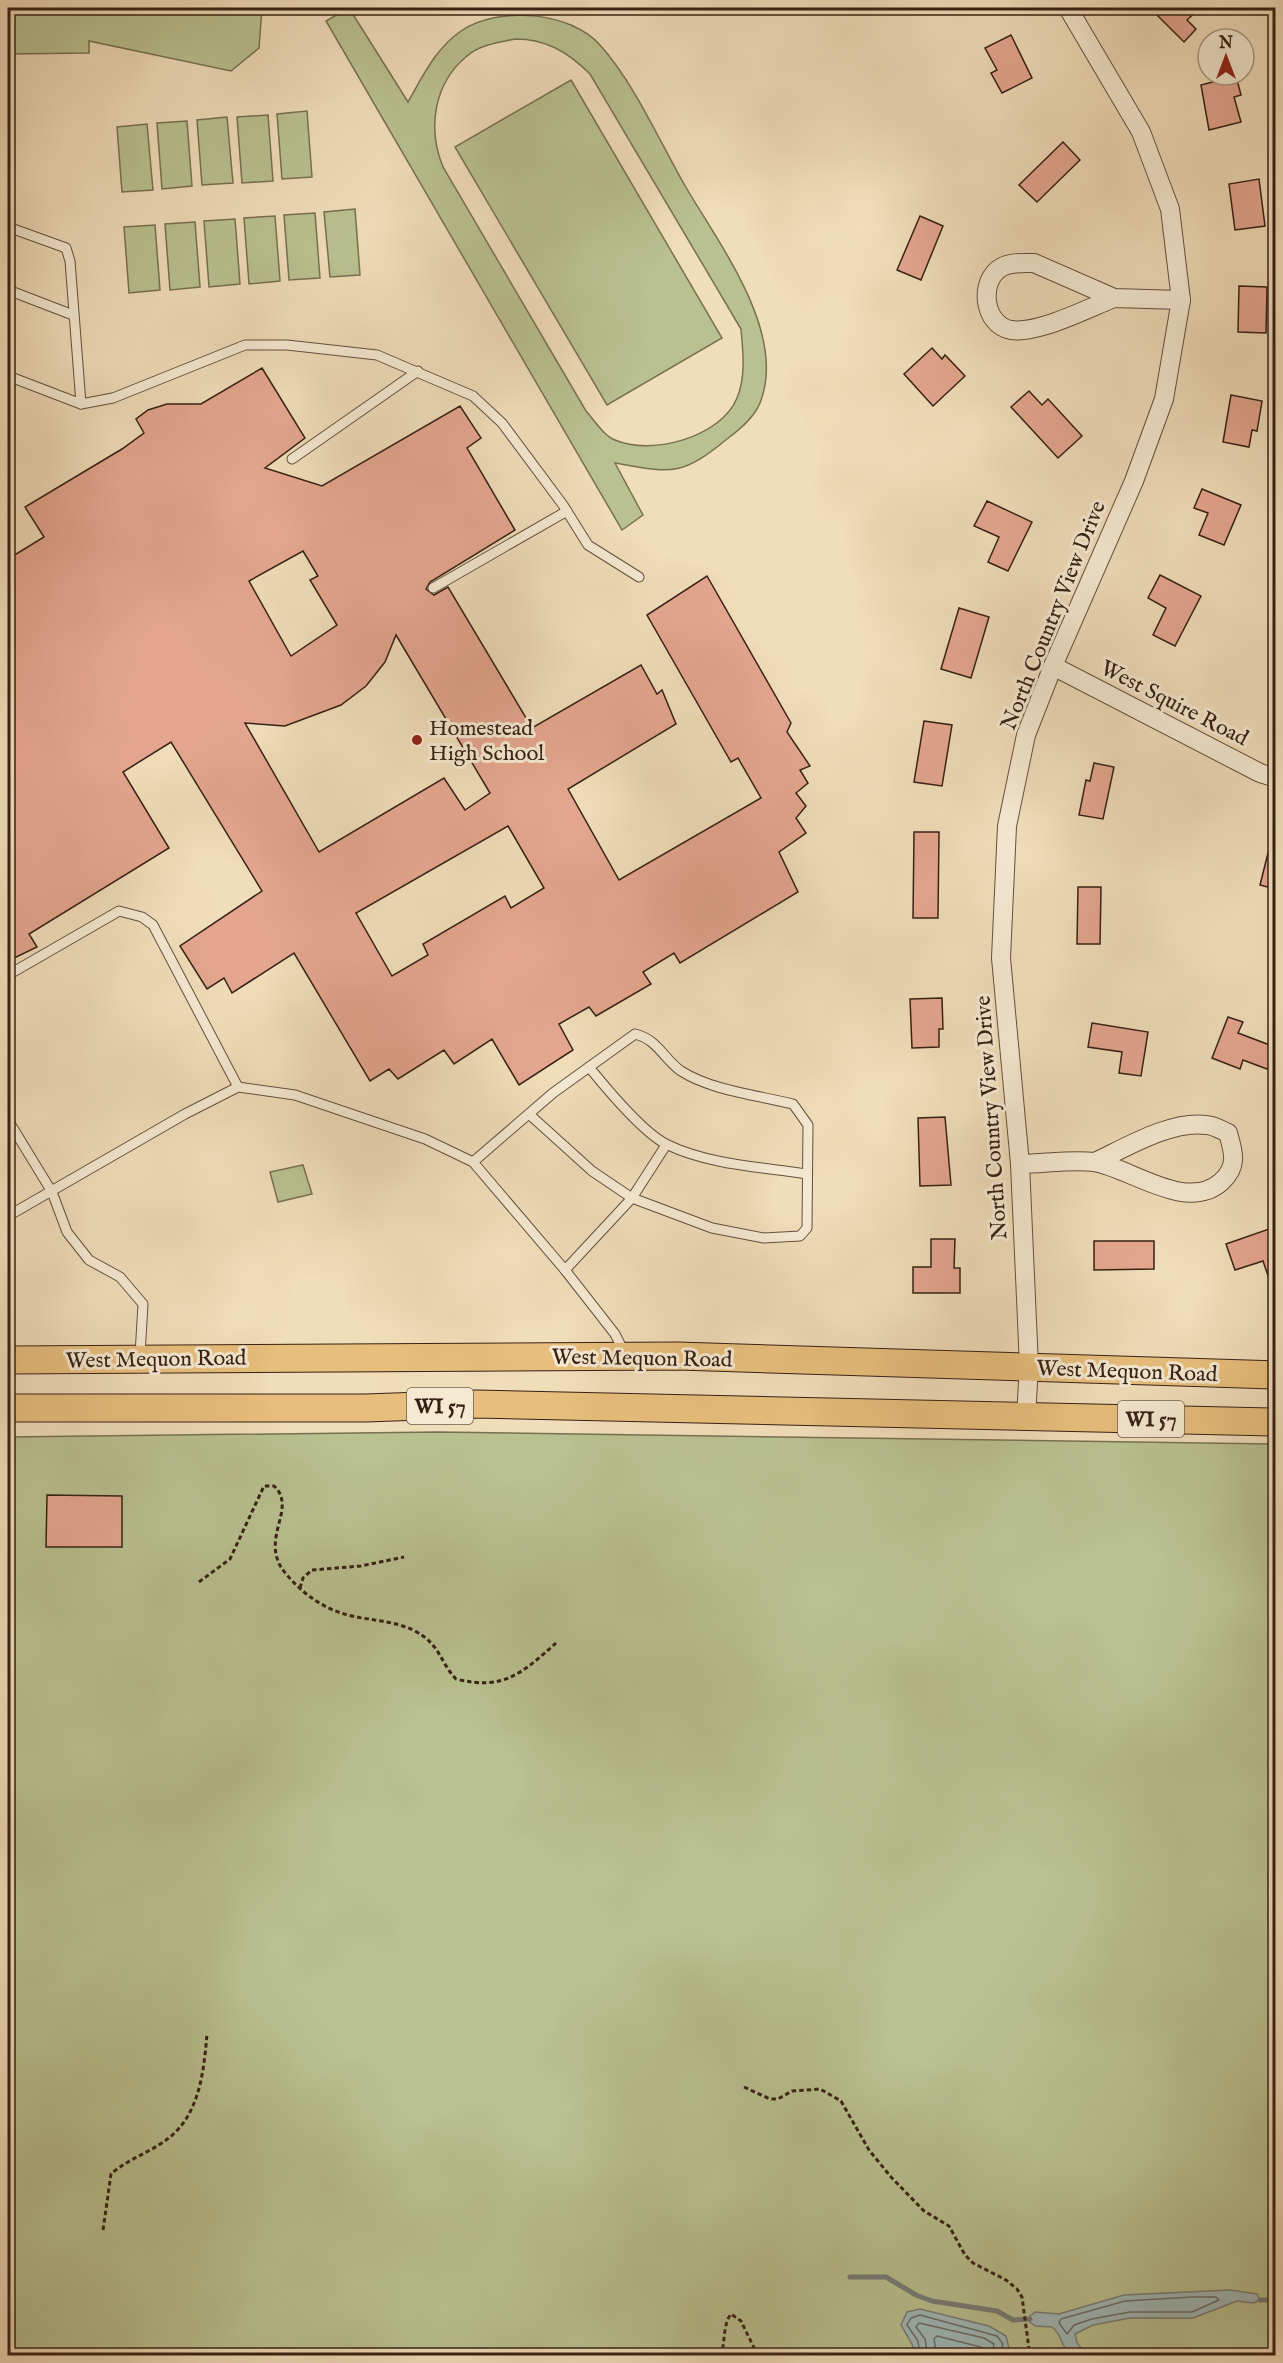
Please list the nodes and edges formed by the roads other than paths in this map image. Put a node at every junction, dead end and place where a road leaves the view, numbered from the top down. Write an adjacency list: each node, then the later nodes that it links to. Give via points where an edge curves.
1 (1068, 8): 5 (street, North Country View Drive, via 1141,132 1170,209)
2 (8, 227): 6 (lane, via 66,248)
3 (8, 290): 6 (lane)
4 (1114, 298): 4 (street, via 1034,263 1010,263 990,280 987,302 995,321 1010,330 1019,330); 5 (street)
5 (1181, 300): 14 (street, North Country View Drive, via 1164,399 1134,481)
6 (74, 315): 9 (lane)
7 (418, 371): 9 (lane, via 377,355 287,345 245,345 113,398); 10 (lane); 11 (lane, via 473,396 502,423)
8 (8, 376): 9 (lane)
9 (81, 404)
10 (292, 459)
11 (567, 511): 12 (lane, via 588,545); 13 (lane)
12 (639, 577)
13 (433, 588)
14 (1053, 666): 15 (street, West Squire Road); 24 (street, North Country View Drive, via 1026,735 1007,826 1001,958)
15 (1275, 778)
16 (8, 975): 18 (lane, via 119,911 142,917 153,925)
17 (590, 1067): 19 (lane); 21 (lane, via 616,1101); 25 (lane, via 635,1034 646,1036 680,1070 708,1084 793,1104 808,1125)
18 (238, 1087): 22 (lane, via 295,1095 424,1139); 26 (lane)
19 (530, 1115): 22 (lane); 27 (lane, via 592,1171)
20 (8, 1120): 26 (lane)
21 (666, 1145): 25 (lane, via 709,1159); 27 (lane)
22 (473, 1162): 29 (lane)
23 (1095, 1162): 23 (street, via 1176,1128 1206,1125 1228,1133 1236,1156 1229,1175 1213,1190 1186,1191 1153,1185); 24 (street)
24 (1020, 1164): 33 (street, North Country View Drive)
25 (807, 1174): 27 (lane, via 807,1228 800,1236 764,1238 712,1228)
26 (52, 1192): 28 (lane); 31 (lane, via 67,1232 89,1260 120,1277 143,1304)
27 (632, 1198): 29 (lane)
28 (8, 1214)
29 (565, 1270): 30 (lane, via 615,1334)
30 (627, 1356): 31 (main road, West Mequon Road / WI 57); 33 (main road, West Mequon Road / WI 57)
31 (140, 1358): 32 (main road, West Mequon Road / WI 57)
32 (8, 1360)
33 (1029, 1366): 34 (main road, West Mequon Road / WI 57); 36 (street, North Country View Drive)
34 (1275, 1375)
35 (8, 1408): 36 (main road, WI 57, via 366,1408 477,1404)
36 (1026, 1417): 37 (main road, WI 57)
37 (1275, 1422)

